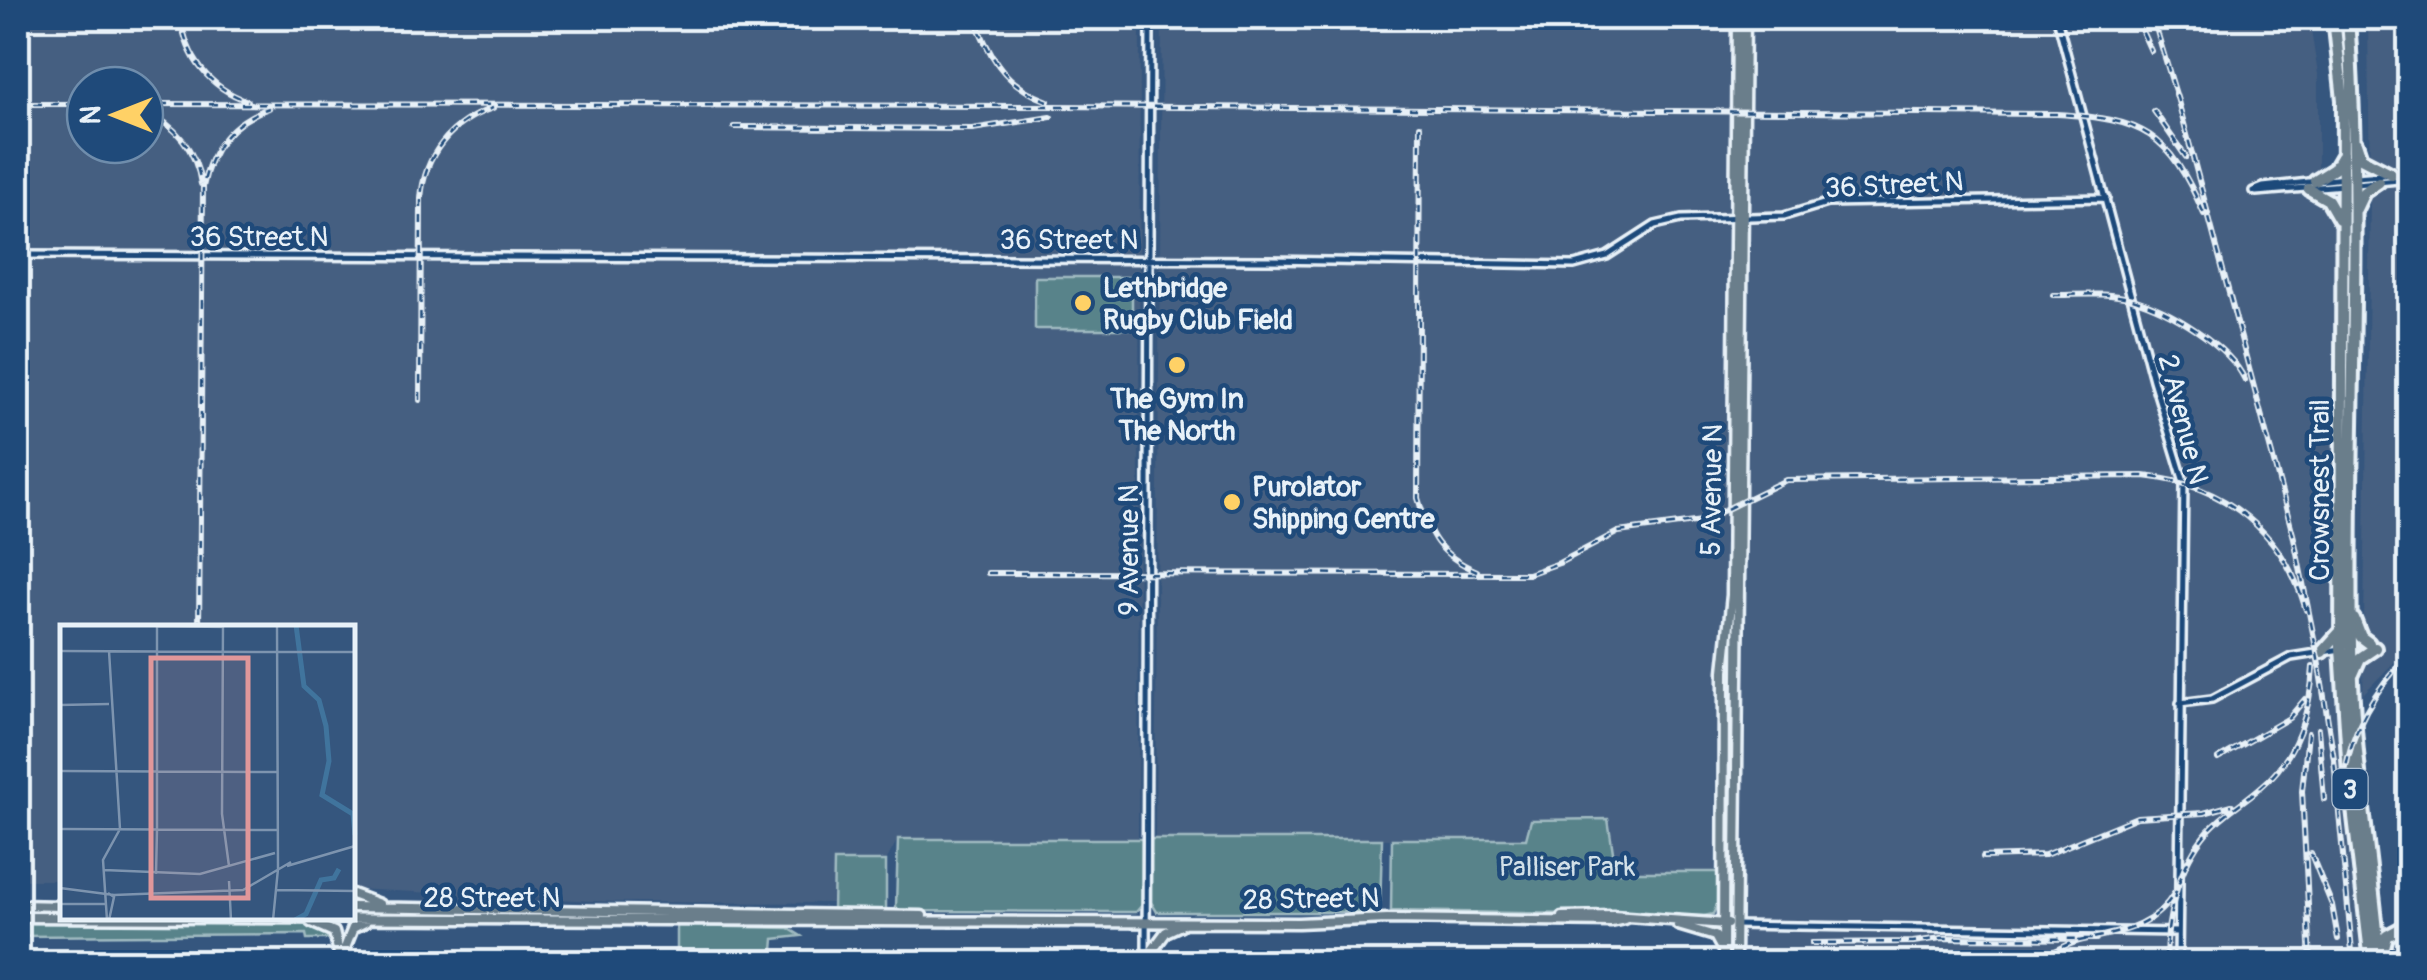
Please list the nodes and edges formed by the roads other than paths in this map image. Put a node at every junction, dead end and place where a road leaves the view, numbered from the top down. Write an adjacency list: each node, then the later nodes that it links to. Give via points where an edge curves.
1 (1150, 18): 19 (street, 9 Avenue N)
2 (1737, 18): 15 (main road, 5 Avenue N)
3 (1745, 18): 15 (main road, 5 Avenue N)
4 (2057, 18): 14 (street, 2 Avenue N)
5 (2334, 18): 8 (highway, Crowsnest Trail / 3)
6 (2348, 18): 7 (highway, Crowsnest Trail / 3)
7 (2352, 133): 9 (highway, via 2361,158); 11 (highway, Crowsnest Trail / 3)
8 (2342, 146): 11 (highway, Crowsnest Trail / 3); 13 (highway, via 2334,169)
9 (2392, 174): 10 (street); 11 (street)
10 (2410, 176): 12 (street)
11 (2348, 181): 12 (street); 13 (street); 16 (highway, Crowsnest Trail / 3); 17 (highway, Crowsnest Trail / 3)
12 (2379, 182): 16 (highway, via 2364,192)
13 (2312, 185): 13 (street, via 2263,186 2253,191 2264,194); 17 (highway, via 2336,211)
14 (2106, 198): 15 (street, 36 Street N, via 1827,202 1784,216); 25 (street, 2 Avenue N, via 2184,482)
15 (1739, 217): 19 (street, 36 Street N, via 1655,225 1607,256 1574,266); 42 (main road, 5 Avenue N); 43 (main road, 5 Avenue N, via 1742,595)
16 (2352, 219): 20 (highway, Crowsnest Trail / 3)
17 (2342, 238): 21 (highway, Crowsnest Trail / 3)
18 (18, 255): 19 (street, 36 Street N)
19 (1148, 260): 40 (street, 9 Avenue N)
20 (2350, 602): 22 (highway, Crowsnest Trail / 3); 24 (highway, via 2358,632 2372,646 2360,658)
21 (2341, 628): 22 (highway, Crowsnest Trail / 3); 23 (highway)
22 (2346, 648): 23 (street); 24 (highway, Crowsnest Trail / 3); 44 (highway, Crowsnest Trail / 3, via 2350,792)
23 (2322, 652): 25 (street, via 2291,657 2212,699)
24 (2352, 685): 44 (highway, Crowsnest Trail / 3)
25 (2180, 703): 46 (street, 2 Avenue N)
26 (355, 895): 29 (main road)
27 (20, 906): 28 (main road)
28 (60, 906)
29 (393, 907): 30 (main road, 28 Street N); 31 (main road, 28 Street N)
30 (440, 908): 32 (main road); 38 (main road, 28 Street N)
31 (355, 911)
32 (355, 911)
33 (18, 917): 34 (main road, 28 Street N)
34 (60, 918)
35 (355, 918): 36 (main road, 28 Street N)
36 (384, 919): 37 (main road, via 353,928 341,962 330,929); 38 (main road, 28 Street N)
37 (300, 920)
38 (966, 920): 40 (main road, 28 Street N)
39 (1659, 920): 41 (main road, 28 Street N); 42 (main road, 28 Street N); 47 (main road, via 1715,936)
40 (1147, 922): 41 (main road, 28 Street N); 48 (street, 9 Avenue N)
41 (1189, 922): 48 (main road, via 1166,932)
42 (1722, 924): 43 (main road, 28 Street N); 47 (main road, 5 Avenue N)
43 (1735, 925): 46 (street, 28 Street N); 49 (main road, 5 Avenue N)
44 (2373, 930): 51 (highway, Crowsnest Trail / 3); 52 (highway, Crowsnest Trail / 3)
45 (2400, 930): 52 (highway, via 2385,939)
46 (2178, 932): 50 (street, 2 Avenue N)
47 (1723, 958)
48 (1146, 961)
49 (1735, 962)
50 (2178, 962)
51 (2371, 962)
52 (2381, 962)

